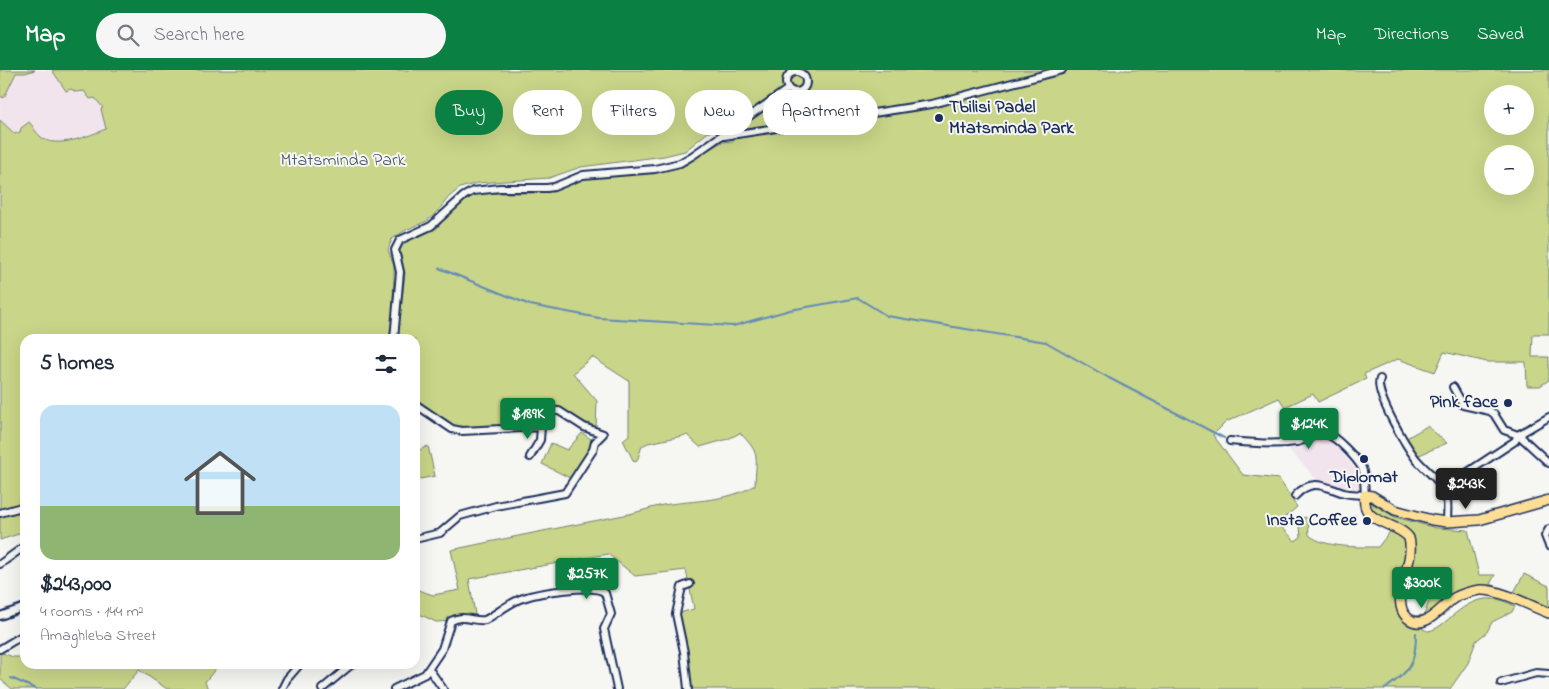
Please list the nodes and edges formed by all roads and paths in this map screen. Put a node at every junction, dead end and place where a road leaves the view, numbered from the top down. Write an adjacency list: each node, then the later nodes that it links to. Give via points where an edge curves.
1 (1062, 70): 3 (street, via 932,104)
2 (788, 89): 3 (street)
3 (720, 137): 4 (street, via 668,167 583,175 546,188 482,189 464,196 431,226 400,240 395,250 400,272)
4 (394, 334)
5 (1380, 379): 14 (street, via 1378,384 1383,402 1405,442 1415,458)
6 (1454, 387): 10 (street, via 1463,405 1490,411 1504,430)
7 (420, 407): 9 (street, via 462,431)
8 (1549, 417): 10 (street)
9 (541, 427): 12 (street, via 540,440); 22 (street, via 548,414 556,410 604,435 595,442 566,493 460,516 440,534)
10 (1519, 434): 13 (street); 14 (street, via 1515,441 1456,480)
11 (1230, 441): 15 (street, via 1297,442 1325,434 1338,439 1362,468)
12 (530, 458)
13 (1549, 463)
14 (1442, 485): 20 (street, via 1446,494)
15 (1365, 495): 16 (street, via 1319,484 1300,490); 20 (main road, via 1395,510); 28 (main road, via 1365,508 1372,516 1409,538 1410,552 1401,599 1402,610 1410,620 1427,620 1455,598 1480,590 1499,592)
16 (1296, 496)
17 (1549, 500): 20 (main road, via 1471,521)
18 (20, 508): 19 (street)
19 (0, 513)
20 (1447, 522)
21 (1549, 529): 23 (street, via 1545,536)
22 (420, 538)
23 (1549, 546)
24 (20, 550): 25 (street)
25 (0, 564)
26 (690, 584): 42 (street, via 682,587 676,614)
27 (20, 609): 29 (street)
28 (1549, 613)
29 (0, 616)
30 (20, 637): 31 (street)
31 (0, 649)
32 (295, 669): 37 (street)
33 (346, 669): 38 (street)
34 (429, 669): 39 (street); 40 (street); 41 (street, via 442,650 451,621 456,618 485,620 522,598 556,590 598,589 605,593 610,605 611,617 604,629)
35 (1549, 674): 36 (street, via 1536,673)
36 (1501, 683)
37 (282, 689)
38 (322, 689)
39 (394, 689)
40 (443, 689)
41 (617, 689)
42 (688, 689)

